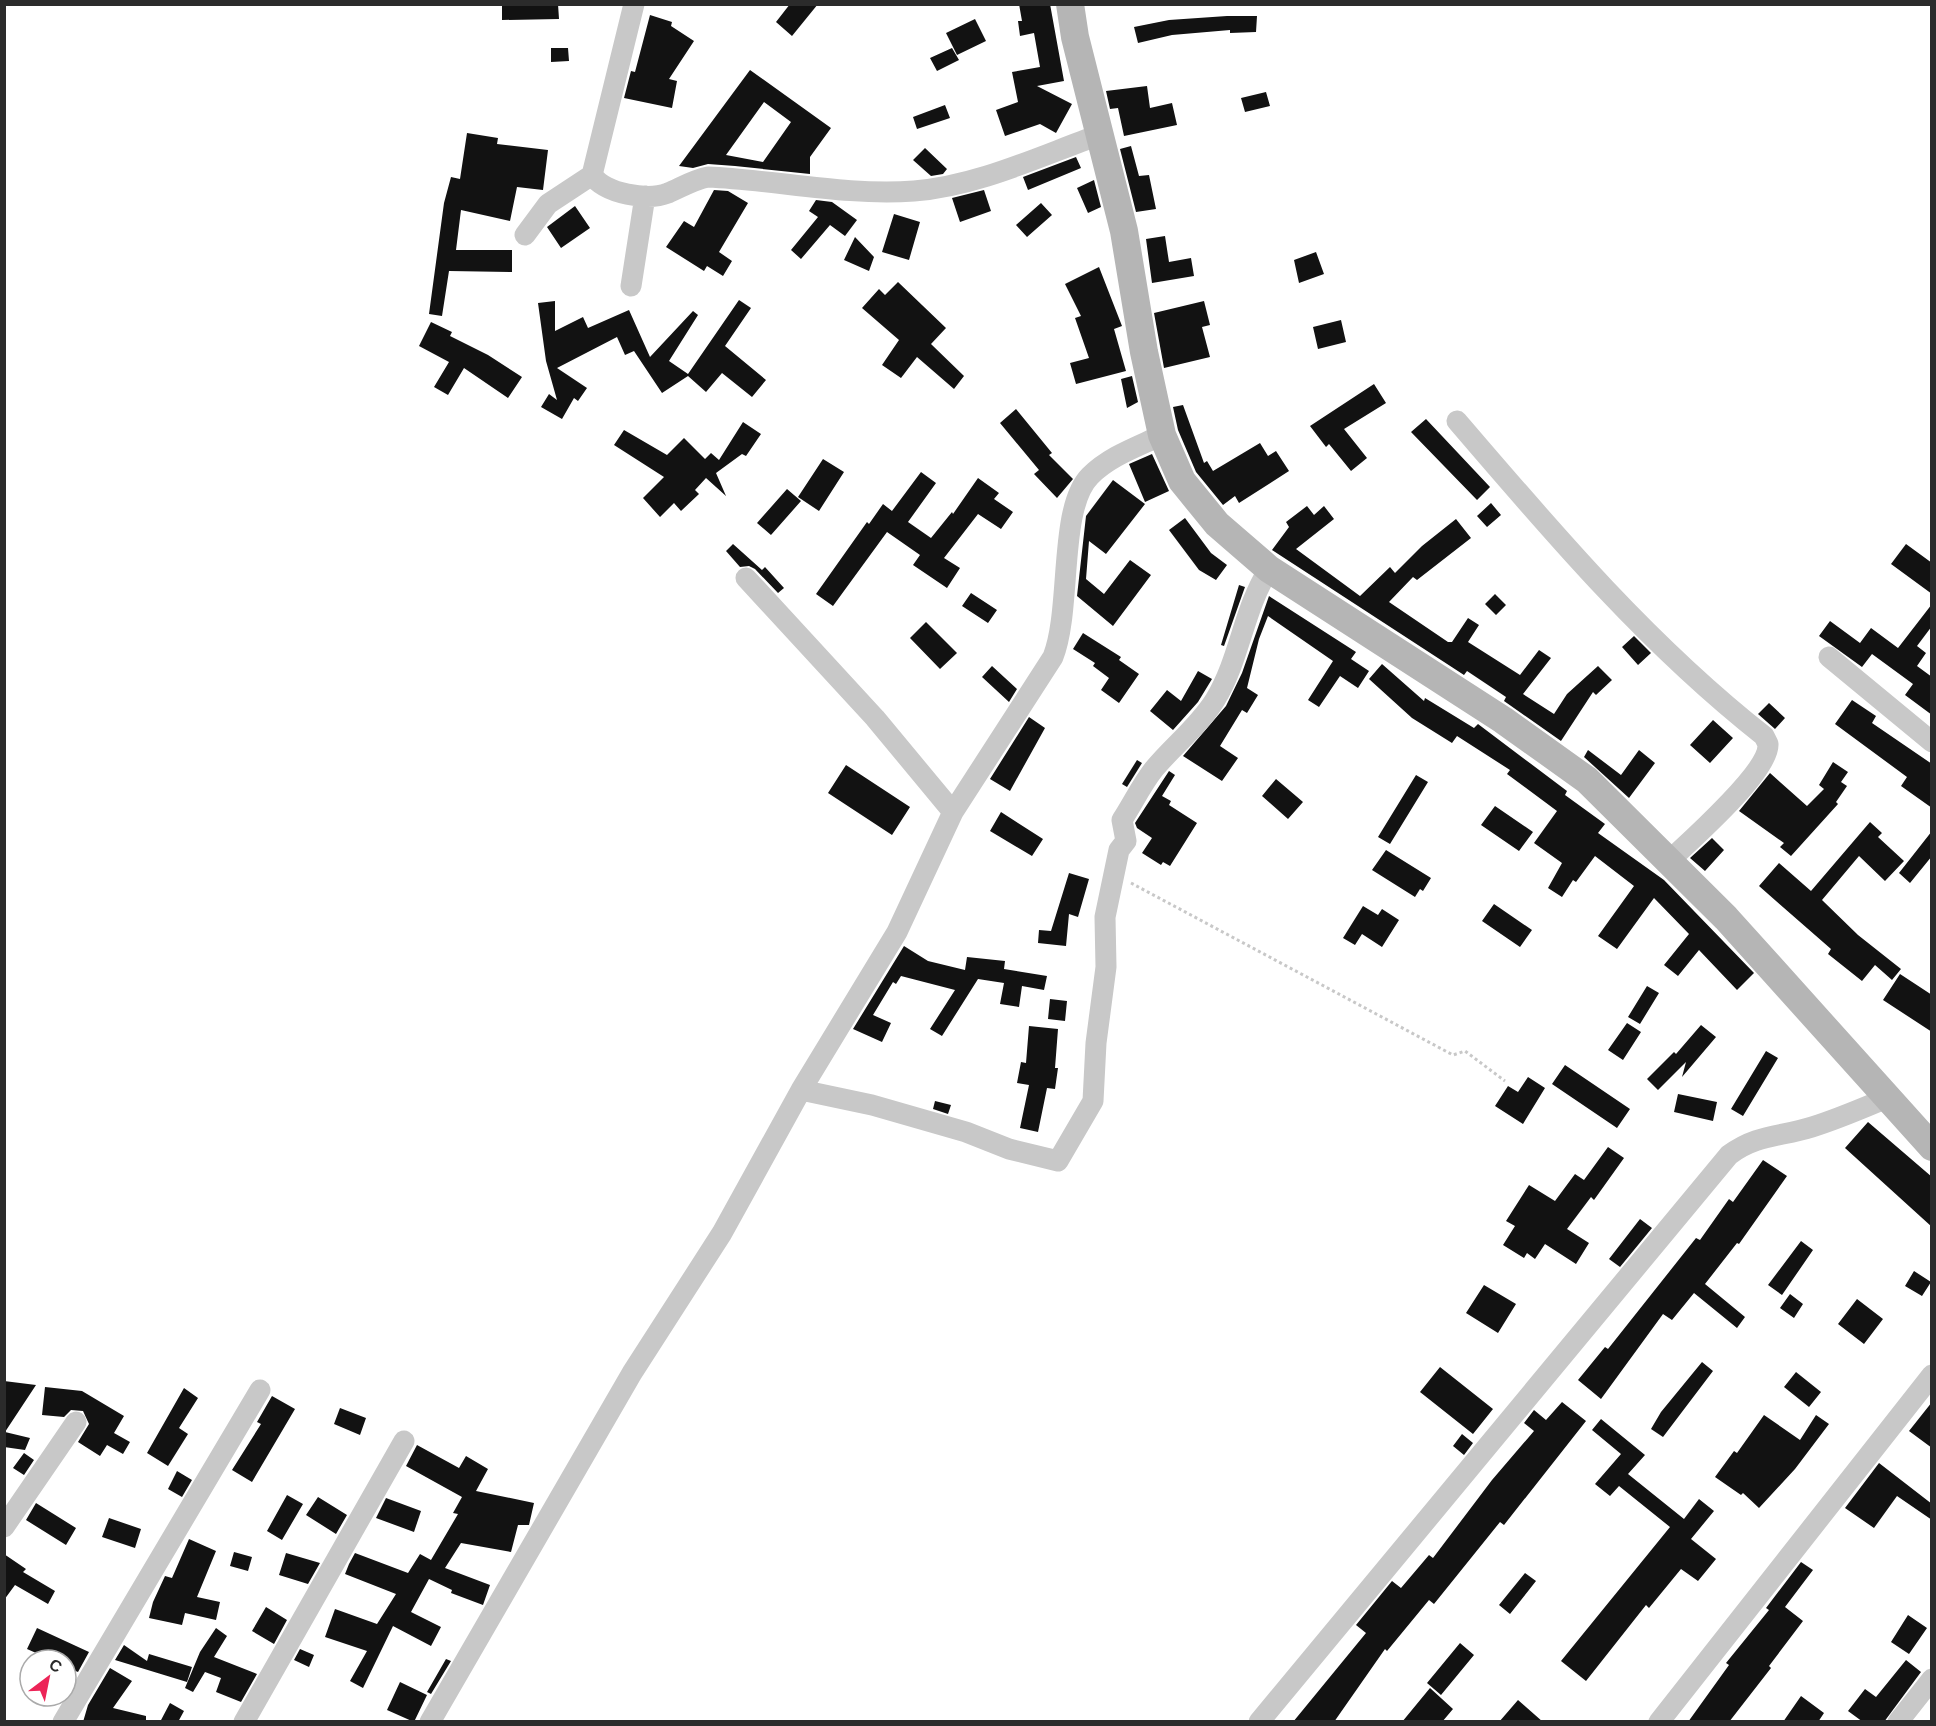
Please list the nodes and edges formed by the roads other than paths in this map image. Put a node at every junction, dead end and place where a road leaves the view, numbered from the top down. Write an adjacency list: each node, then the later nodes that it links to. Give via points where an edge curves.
1 (634, 4): 4 (street)
2 (1070, 4): 3 (street)
3 (1099, 135): 5 (street, via 973,180 915,191 842,191 708,177 689,181 667,193); 9 (street, via 1124,231)
4 (592, 175): 5 (street, via 602,185); 6 (street, via 548,204)
5 (645, 196): 7 (street)
6 (525, 235)
7 (631, 286)
8 (1457, 421): 15 (street, via 1540,519 1638,624 1687,673 1764,736 1768,744 1765,759 1749,780)
9 (1162, 435): 10 (street, via 1182,481 1217,524); 14 (street, via 1110,460 1089,477 1075,500 1059,641 1053,657)
10 (1269, 569): 15 (street, via 1566,763); 16 (street, via 1255,591 1236,657 1214,701 1197,725 1153,770 1122,820 1126,841 1119,850 1105,917 1106,967 1093,1101 1058,1161 872,1105)
11 (746, 578): 14 (street, via 875,718)
12 (1829, 657): 13 (street)
13 (1932, 742)
14 (953, 812): 16 (street, via 897,932)
15 (1669, 861): 17 (street, via 1726,918)
16 (801, 1090): 27 (street, via 722,1233 632,1373)
17 (1887, 1098): 18 (street); 28 (street, via 1822,1124 1761,1137 1729,1155)
18 (1932, 1147)
19 (1932, 1375): 29 (street)
20 (260, 1390): 25 (street)
21 (76, 1422): 23 (street)
22 (404, 1441): 26 (street)
23 (4, 1527)
24 (1932, 1680): 30 (street)
25 (63, 1722)
26 (244, 1722)
27 (430, 1722)
28 (1259, 1722)
29 (1659, 1722)
30 (1898, 1722)

